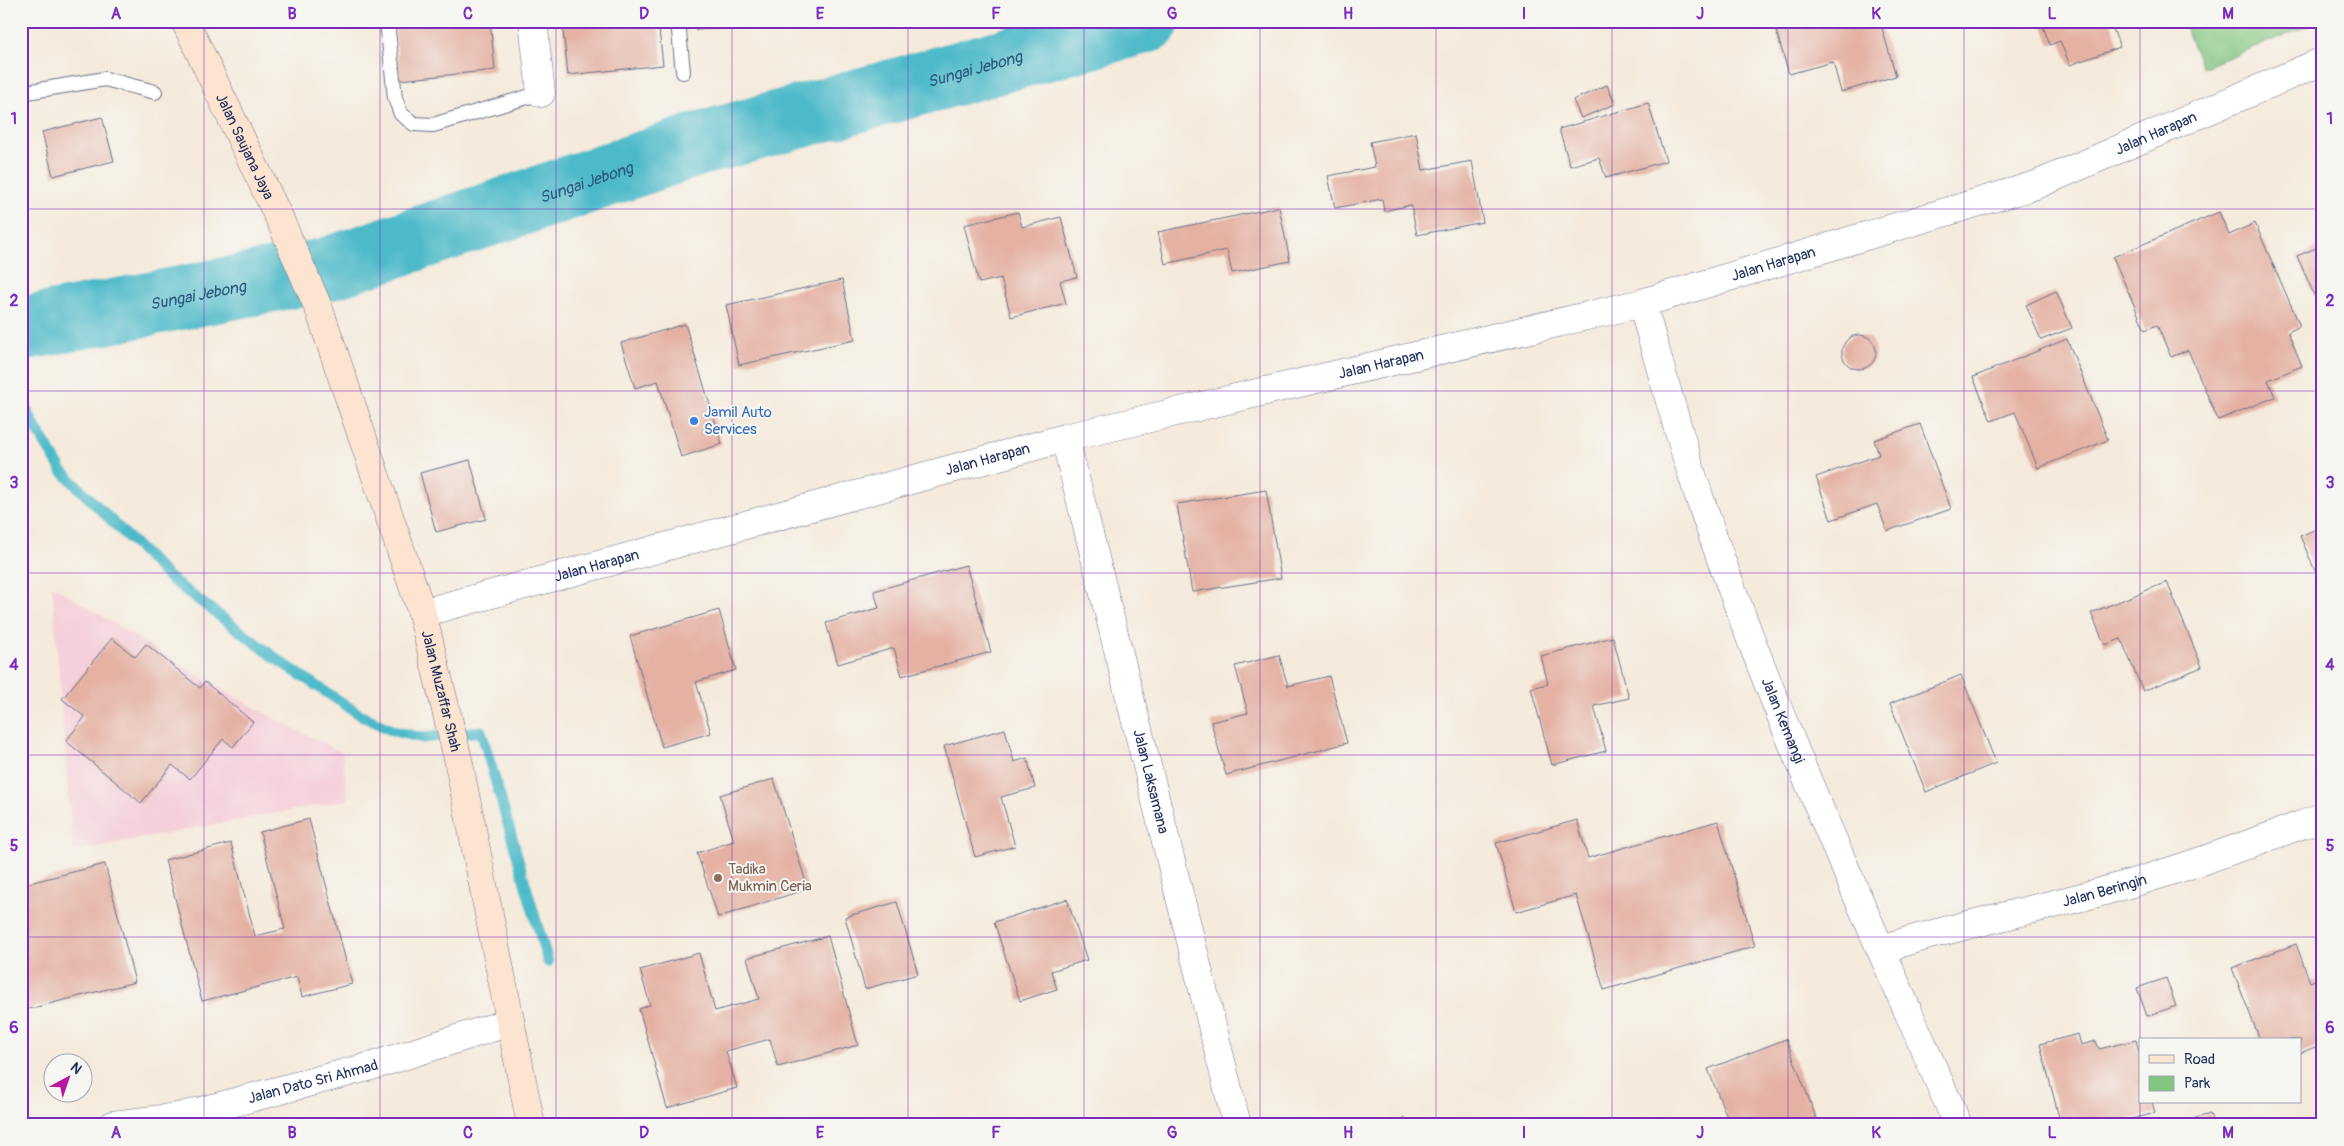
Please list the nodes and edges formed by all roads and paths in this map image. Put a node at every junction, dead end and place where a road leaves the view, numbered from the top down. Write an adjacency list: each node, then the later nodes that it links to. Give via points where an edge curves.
1 (186, 21): 10 (main road, Jalan Saujana Jaya)
2 (387, 21): 9 (lane, via 395,98 401,114 414,124 433,125)
3 (533, 21): 9 (street)
4 (678, 21): 6 (lane)
5 (2323, 61): 11 (street, Jalan Harapan, via 2036,185)
6 (683, 72)
7 (155, 92): 8 (lane, via 105,79)
8 (21, 93)
9 (541, 93)
10 (304, 270): 13 (main road, Jalan Muzaffar Shah)
11 (1642, 303): 12 (street, Jalan Harapan); 15 (street, Jalan Kemangi, via 1701,501 1727,573 1802,767)
12 (1065, 438): 13 (street, Jalan Harapan); 19 (street, Jalan Laksamana)
13 (422, 613): 16 (main road, Jalan Muzaffar Shah, via 458,759)
14 (2323, 817): 15 (street, Jalan Beringin, via 2152,877 1930,933)
15 (1881, 949): 20 (street, Jalan Kemangi)
16 (510, 1022): 17 (street, Jalan Dato Sri Ahmad, via 372,1066 178,1117); 18 (main road, Jalan Muzaffar Shah)
17 (113, 1125)
18 (531, 1125)
19 (1237, 1125)
20 (1958, 1125)

